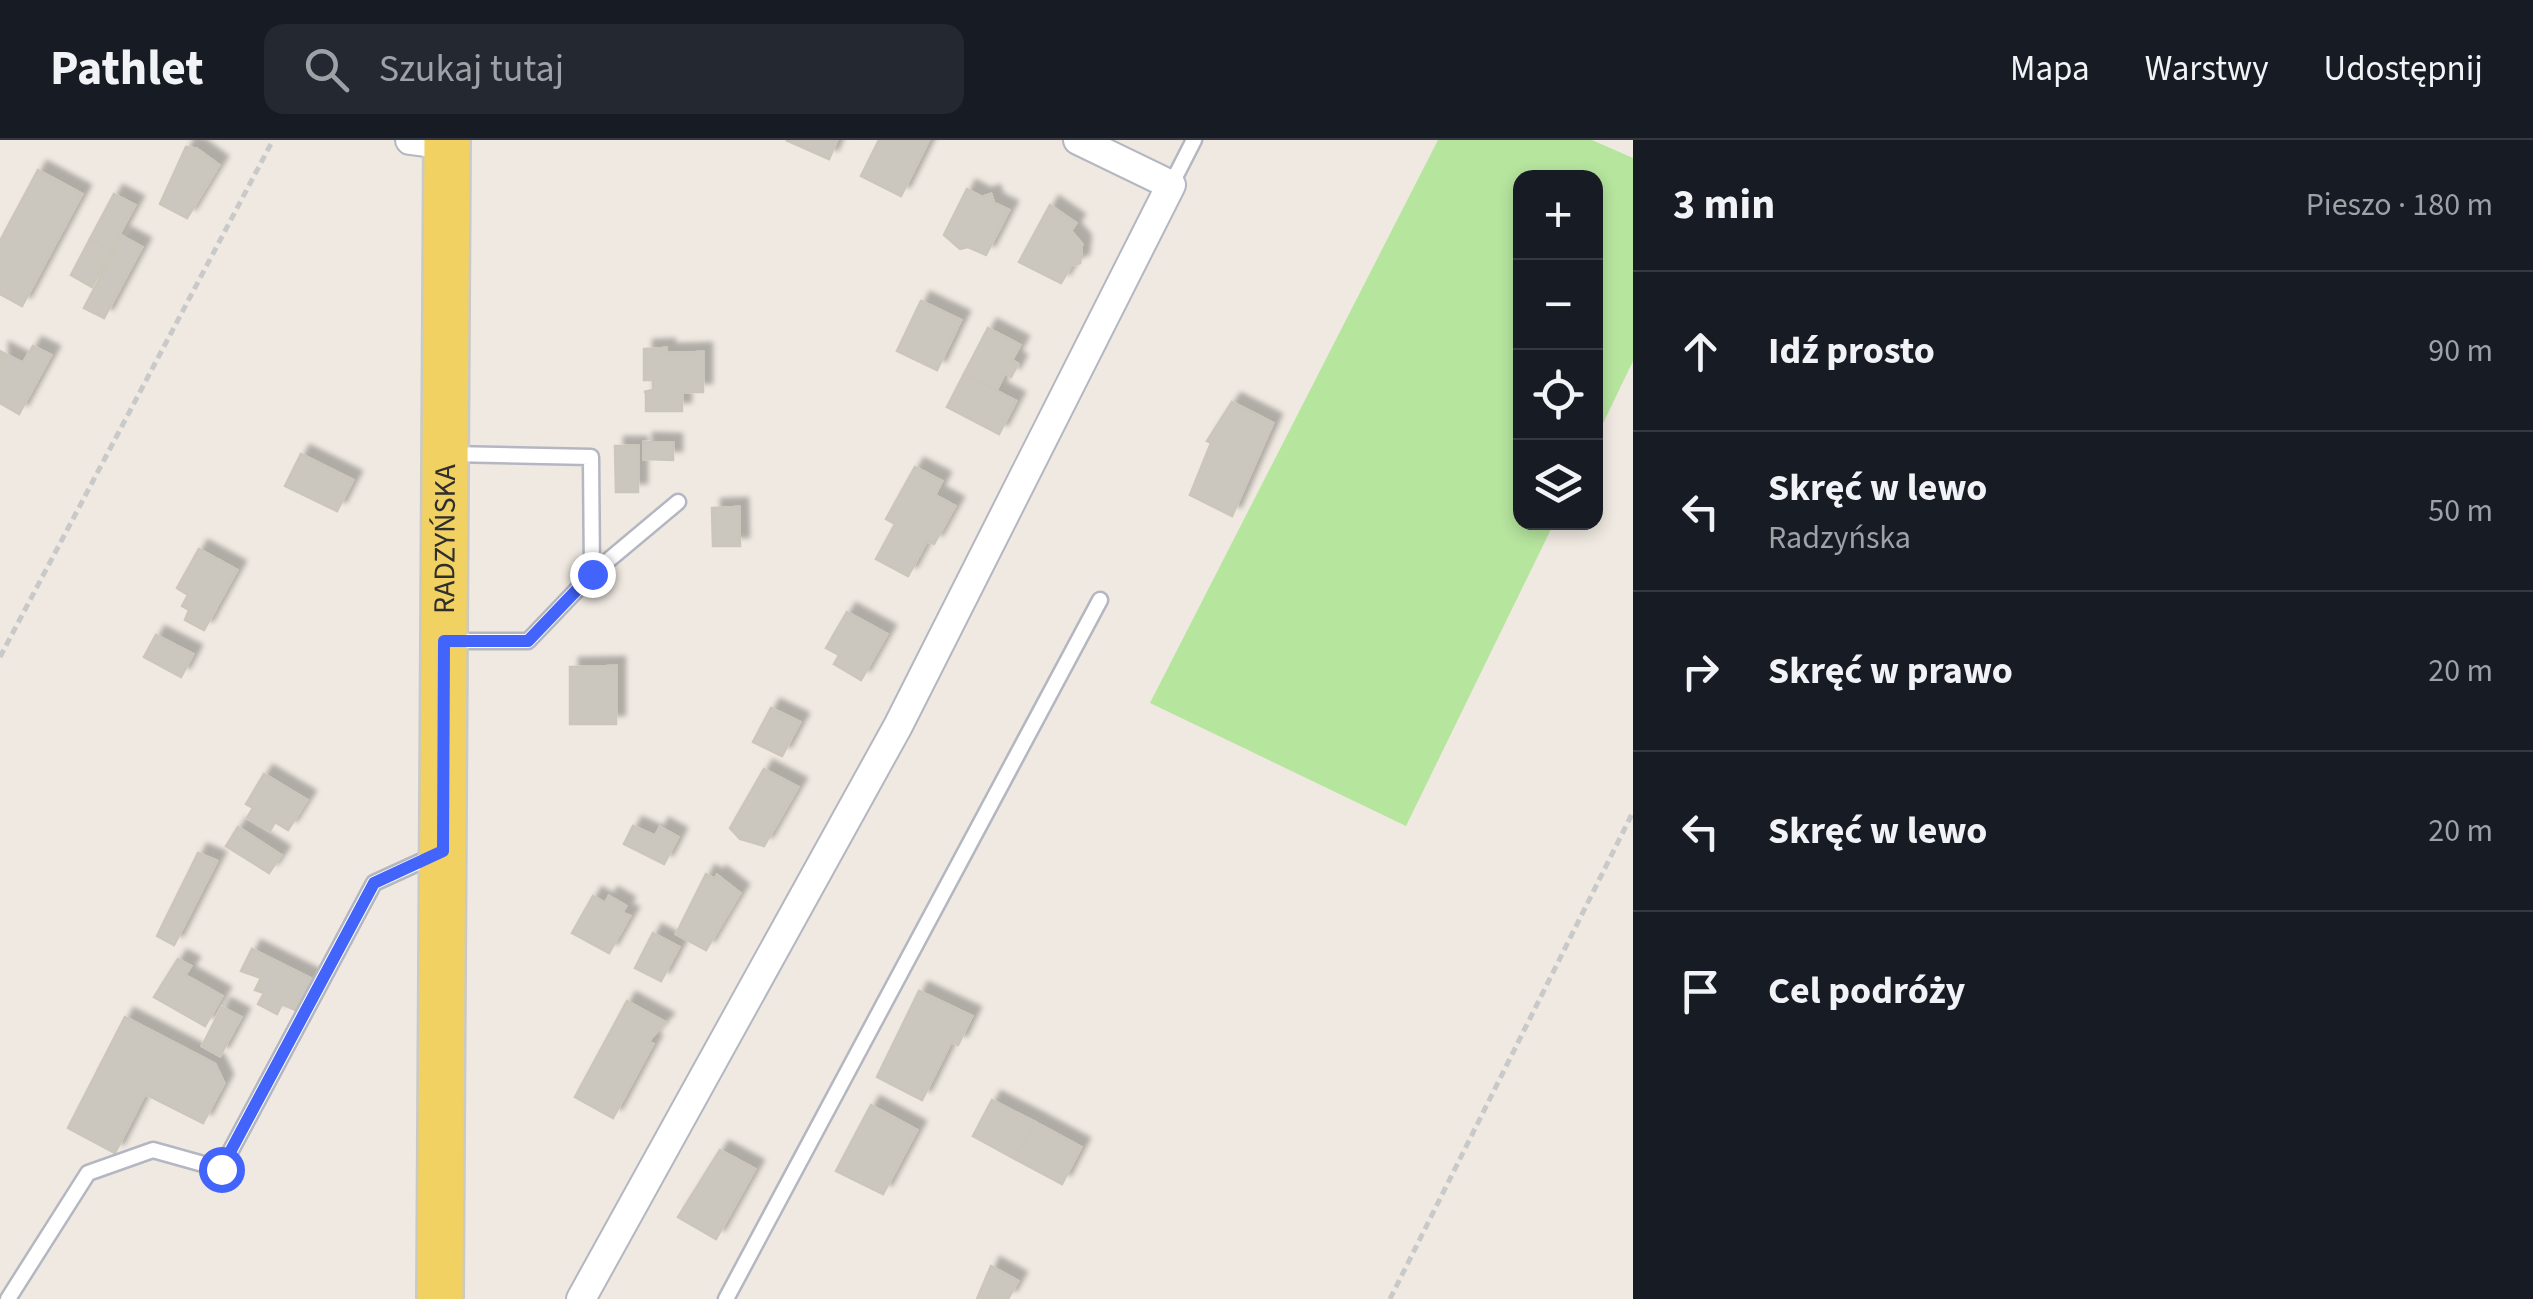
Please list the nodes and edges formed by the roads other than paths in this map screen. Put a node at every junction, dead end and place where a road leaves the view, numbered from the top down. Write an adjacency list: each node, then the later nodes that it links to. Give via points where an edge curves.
1 (1078, 140): 4 (street)
2 (1194, 140): 4 (lane)
3 (435, 142): 5 (main road, RADZYŃSKA)
4 (1171, 185): 13 (street, via 898,726)
5 (445, 454): 7 (lane, via 591,457); 9 (main road, RADZYŃSKA)
6 (678, 502): 7 (lane)
7 (592, 574): 9 (lane, via 528,641)
8 (1100, 600): 14 (lane)
9 (444, 641): 10 (main road, RADZYŃSKA)
10 (443, 851): 11 (lane, via 374,883 221,1169 153,1150 88,1173); 12 (main road, RADZYŃSKA)
11 (8, 1299)
12 (440, 1299)
13 (580, 1299)
14 (726, 1299)

